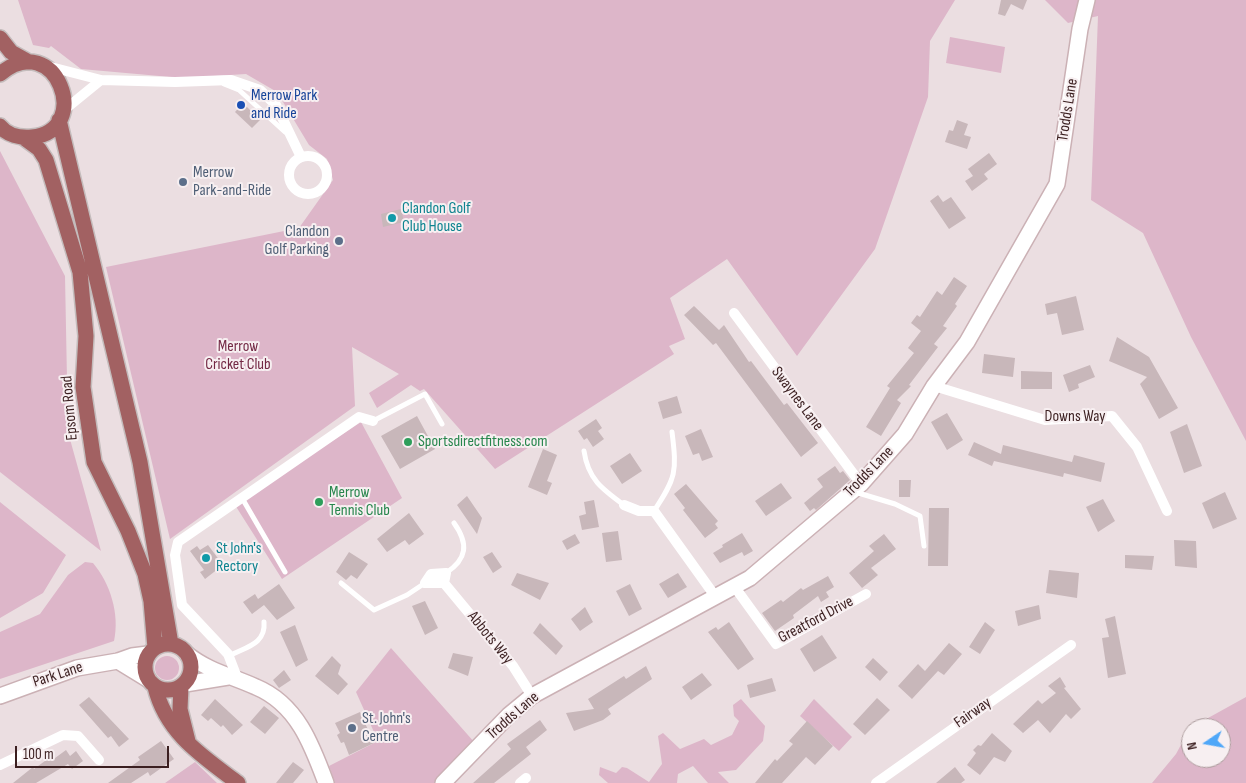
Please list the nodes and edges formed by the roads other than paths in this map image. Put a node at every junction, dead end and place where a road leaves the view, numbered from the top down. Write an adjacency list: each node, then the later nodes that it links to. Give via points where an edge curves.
1 (1087, 0): 11 (street, Trodds Lane, via 1057,184 967,342)
2 (0, 38): 3 (main road, via 11,52)
3 (35, 63): 4 (main road, via 18,63); 5 (street); 6 (main road, via 57,77 62,86 65,98)
4 (0, 74)
5 (101, 80): 6 (street); 9 (street, via 231,80 260,90 276,105)
6 (61, 116): 8 (main road, via 44,134); 31 (main road, via 140,462)
7 (0, 126): 8 (main road, Epsom Road)
8 (24, 138): 33 (main road, Epsom Road, via 39,149 46,160 80,272 86,336 83,387 94,462 145,574 151,601)
9 (301, 157)
10 (734, 313): 16 (street, Swaynes Lane)
11 (934, 386): 16 (street, Trodds Lane, via 905,434); 20 (street, Downs Way, via 1045,420 1112,416 1137,447)
12 (372, 421): 13 (lane, via 425,394); 17 (street, via 359,417)
13 (442, 424)
14 (672, 432): 19 (lane, via 675,472)
15 (584, 451): 18 (lane, via 587,467 601,488)
16 (856, 488): 22 (lane, via 920,516); 27 (street, Trodds Lane, via 750,578)
17 (242, 498): 23 (lane); 35 (street, via 178,542 175,556 182,605)
18 (624, 505): 19 (street, via 639,511)
19 (654, 511): 29 (street)
20 (1167, 511)
21 (454, 524): 24 (lane, via 462,535 463,556 460,564)
22 (924, 546)
23 (285, 572)
24 (445, 578): 26 (street); 41 (street, Abbots Way, via 513,666)
25 (341, 583): 26 (lane, via 374,610)
26 (425, 583)
27 (734, 586): 28 (street, Greatford Drive, via 776,644); 29 (street, Trodds Lane)
28 (866, 594)
29 (715, 596): 41 (street, Trodds Lane)
30 (264, 622): 35 (lane, via 262,638)
31 (171, 644): 33 (main road); 34 (main road)
32 (1071, 644): 48 (street, Fairway)
33 (152, 651): 36 (street, Park Lane); 38 (main road, via 145,667)
34 (187, 654): 37 (street, via 201,666); 39 (main road, via 191,670)
35 (229, 656): 37 (street)
36 (118, 661): 38 (street); 40 (street, Park Lane, via 77,668)
37 (233, 679): 39 (street); 46 (street, via 258,688 285,706 306,733)
38 (152, 684): 39 (main road, via 168,691); 42 (main road, via 168,721)
39 (183, 685): 42 (main road, via 180,709)
40 (0, 696)
41 (532, 696): 47 (street, Trodds Lane)
42 (188, 745): 45 (main road)
43 (99, 760): 44 (street, via 78,736 63,735)
44 (0, 766)
45 (238, 783)
46 (326, 783)
47 (443, 783)
48 (876, 783)

